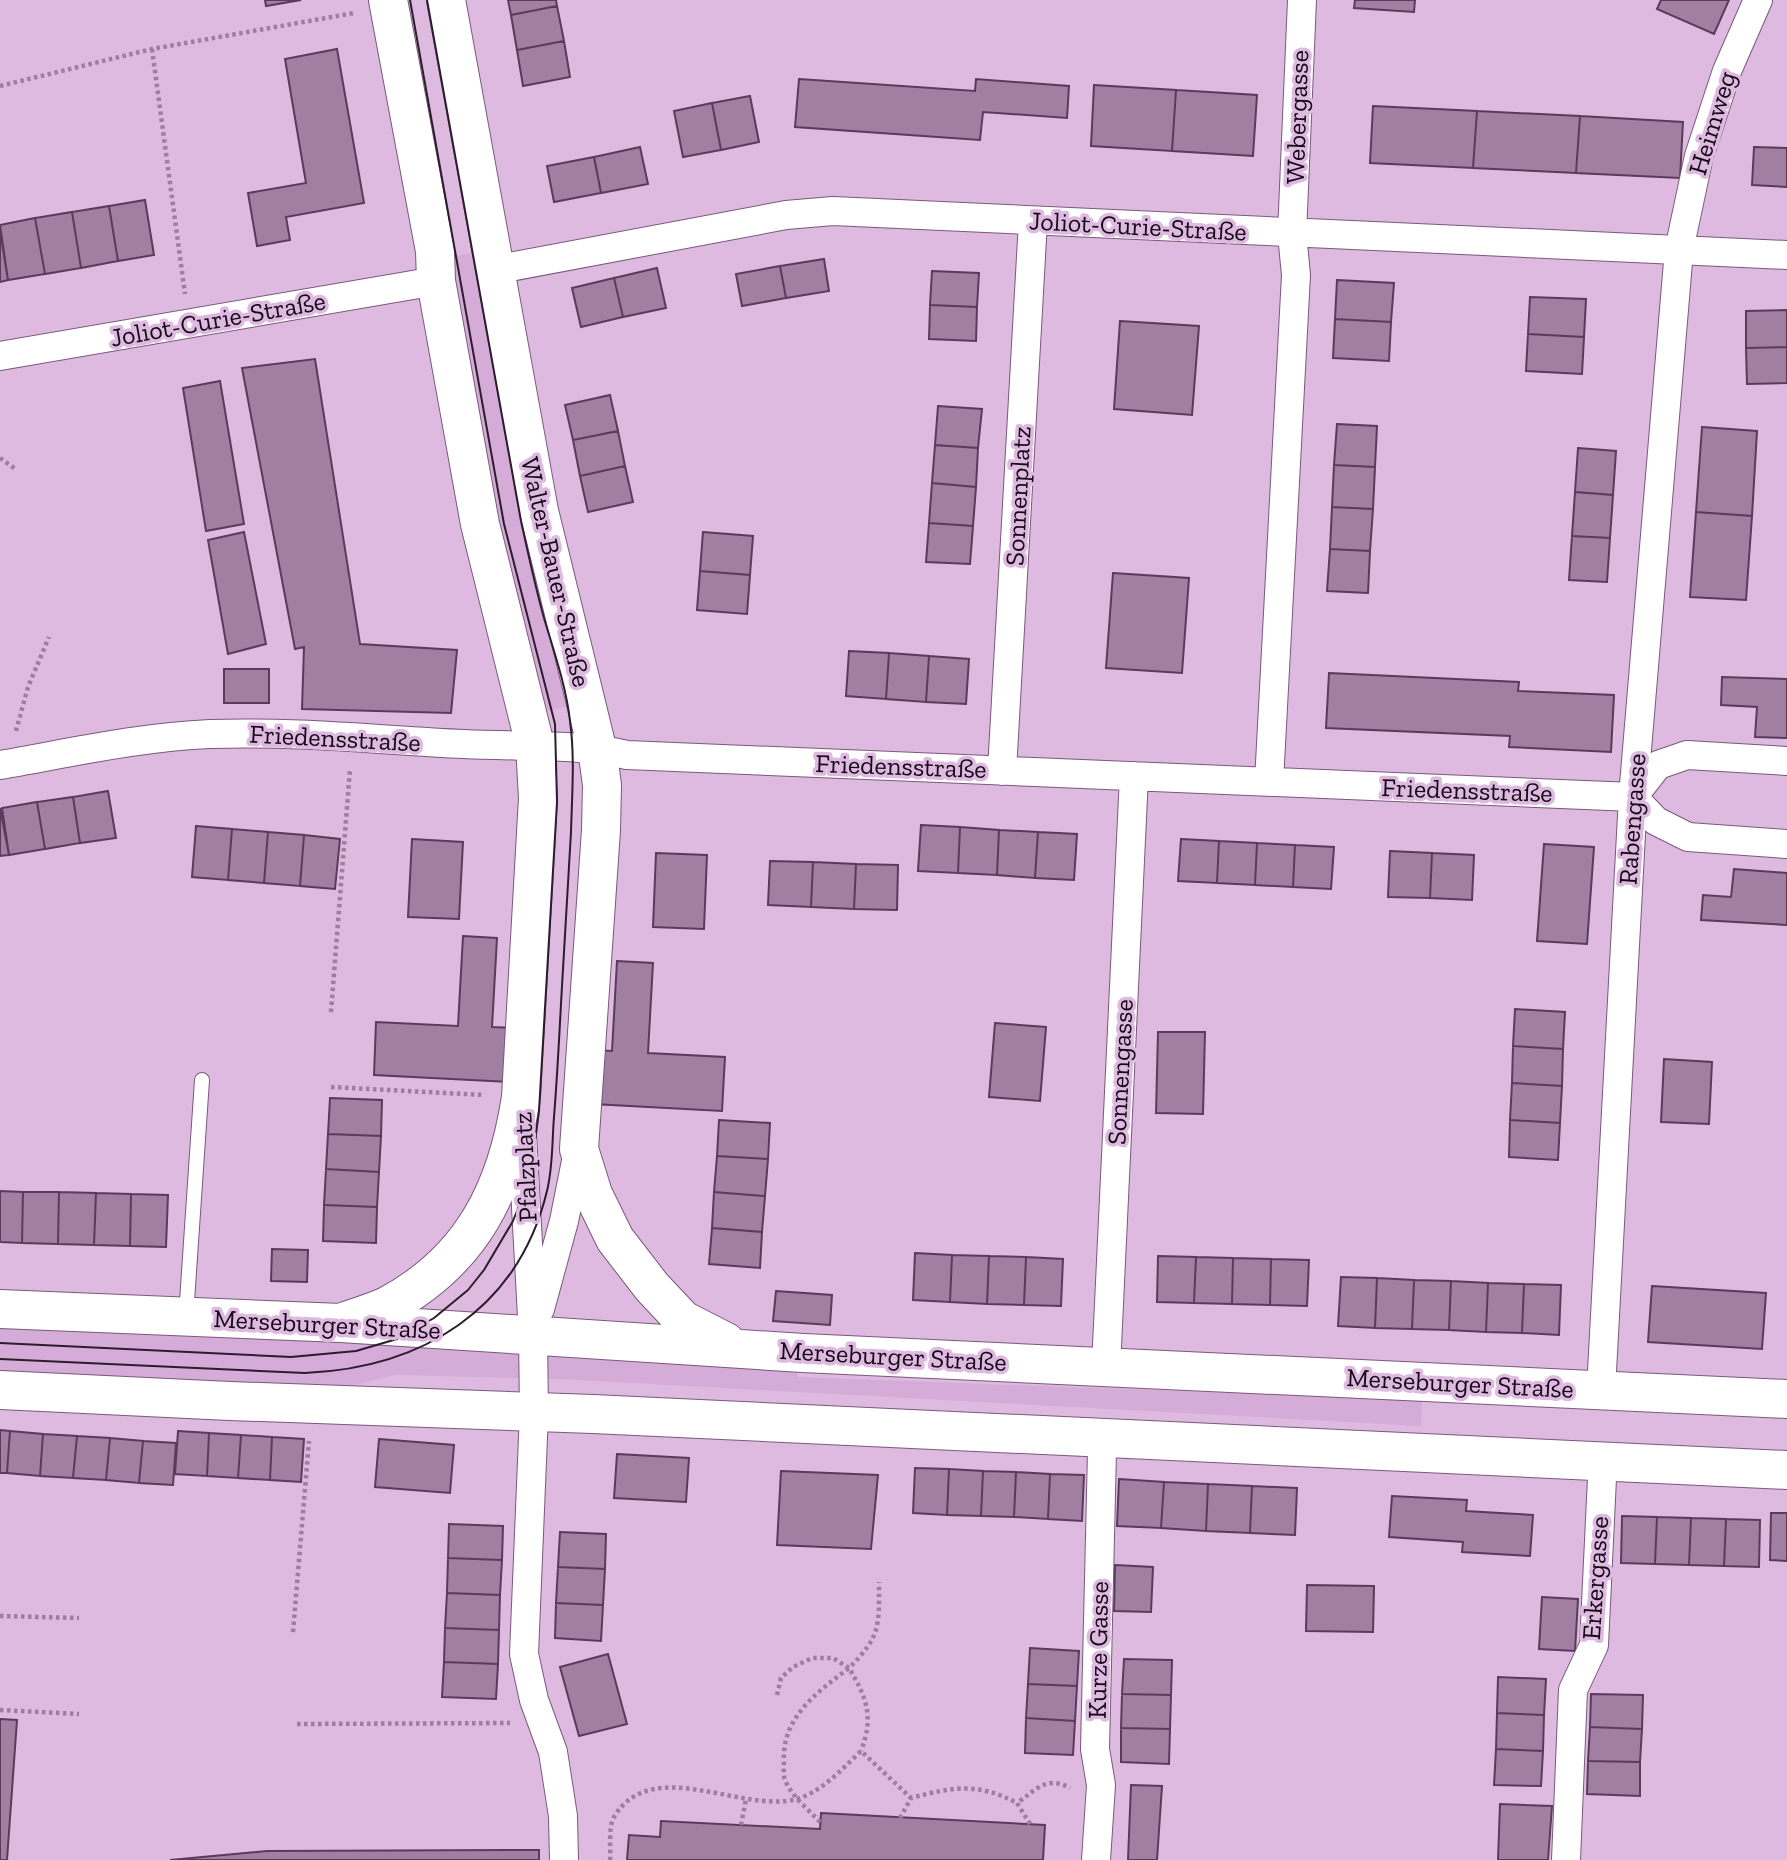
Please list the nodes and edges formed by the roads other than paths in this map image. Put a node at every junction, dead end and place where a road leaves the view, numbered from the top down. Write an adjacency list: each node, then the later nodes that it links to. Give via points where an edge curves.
1 (446, 0): 9 (street, Walter-Bauer-Straße)
2 (1301, 0): 6 (street, Webergasse)
3 (1758, 0): 7 (street, Heimweg, via 1727,71 1699,156)
4 (389, 3): 10 (street, via 435,251)
5 (1033, 221): 6 (street, Joliot-Curie-Straße); 9 (street, Joliot-Curie-Straße, via 833,211 786,215); 16 (street, Sonnenplatz)
6 (1292, 234): 7 (street, Joliot-Curie-Straße); 18 (street, via 1296,275)
7 (1679, 250): 8 (street, Joliot-Curie-Straße); 19 (street, Rabengasse)
8 (1787, 255)
9 (494, 270): 13 (street, Walter-Bauer-Straße, via 539,512)
10 (436, 281): 11 (street, Joliot-Curie-Straße); 12 (street, via 481,524)
11 (0, 356)
12 (535, 745): 13 (street, Friedensstraße); 15 (street, Friedensstraße, via 207,734); 22 (street, via 538,798)
13 (597, 748): 16 (street, Friedensstraße, via 627,755); 23 (street, Walter-Bauer-Straße, via 601,830)
14 (1787, 761): 19 (street, via 1687,755 1658,765)
15 (0, 765)
16 (1002, 771): 17 (street, Friedensstraße)
17 (1134, 776): 18 (street, Friedensstraße); 29 (street, Sonnengasse)
18 (1269, 782): 19 (street, Friedensstraße)
19 (1633, 797): 20 (street, via 1656,821 1688,837); 31 (street, Rabengasse)
20 (1787, 844)
21 (202, 1080): 25 (lane)
22 (521, 1097): 26 (street, Pfalzplatz, via 503,1175 474,1233 424,1282 386,1306); 27 (street, Pfalzplatz)
23 (579, 1149): 27 (street, Pfalzplatz); 28 (street, Pfalzplatz, via 593,1194 615,1239 652,1287 683,1320)
24 (0, 1309): 25 (street, Merseburger Straße)
25 (186, 1317): 26 (street, Merseburger Straße)
26 (341, 1323): 27 (street, Merseburger Straße)
27 (533, 1335): 28 (street, Merseburger Straße); 33 (street, Pfalzplatz)
28 (737, 1347): 29 (street, Merseburger Straße)
29 (1106, 1367): 31 (street, Merseburger Straße)
30 (0, 1390): 33 (street)
31 (1601, 1390): 32 (street, Merseburger Straße)
32 (1787, 1399)
33 (534, 1413): 34 (street); 37 (street, Pfalzplatz, via 524,1654 557,1777)
34 (1105, 1439): 35 (street); 38 (street, Kurze Gasse)
35 (1606, 1462): 36 (street); 39 (street, Erkergasse, via 1594,1645 1573,1690)
36 (1787, 1470)
37 (564, 1860)
38 (1096, 1860)
39 (1566, 1860)

